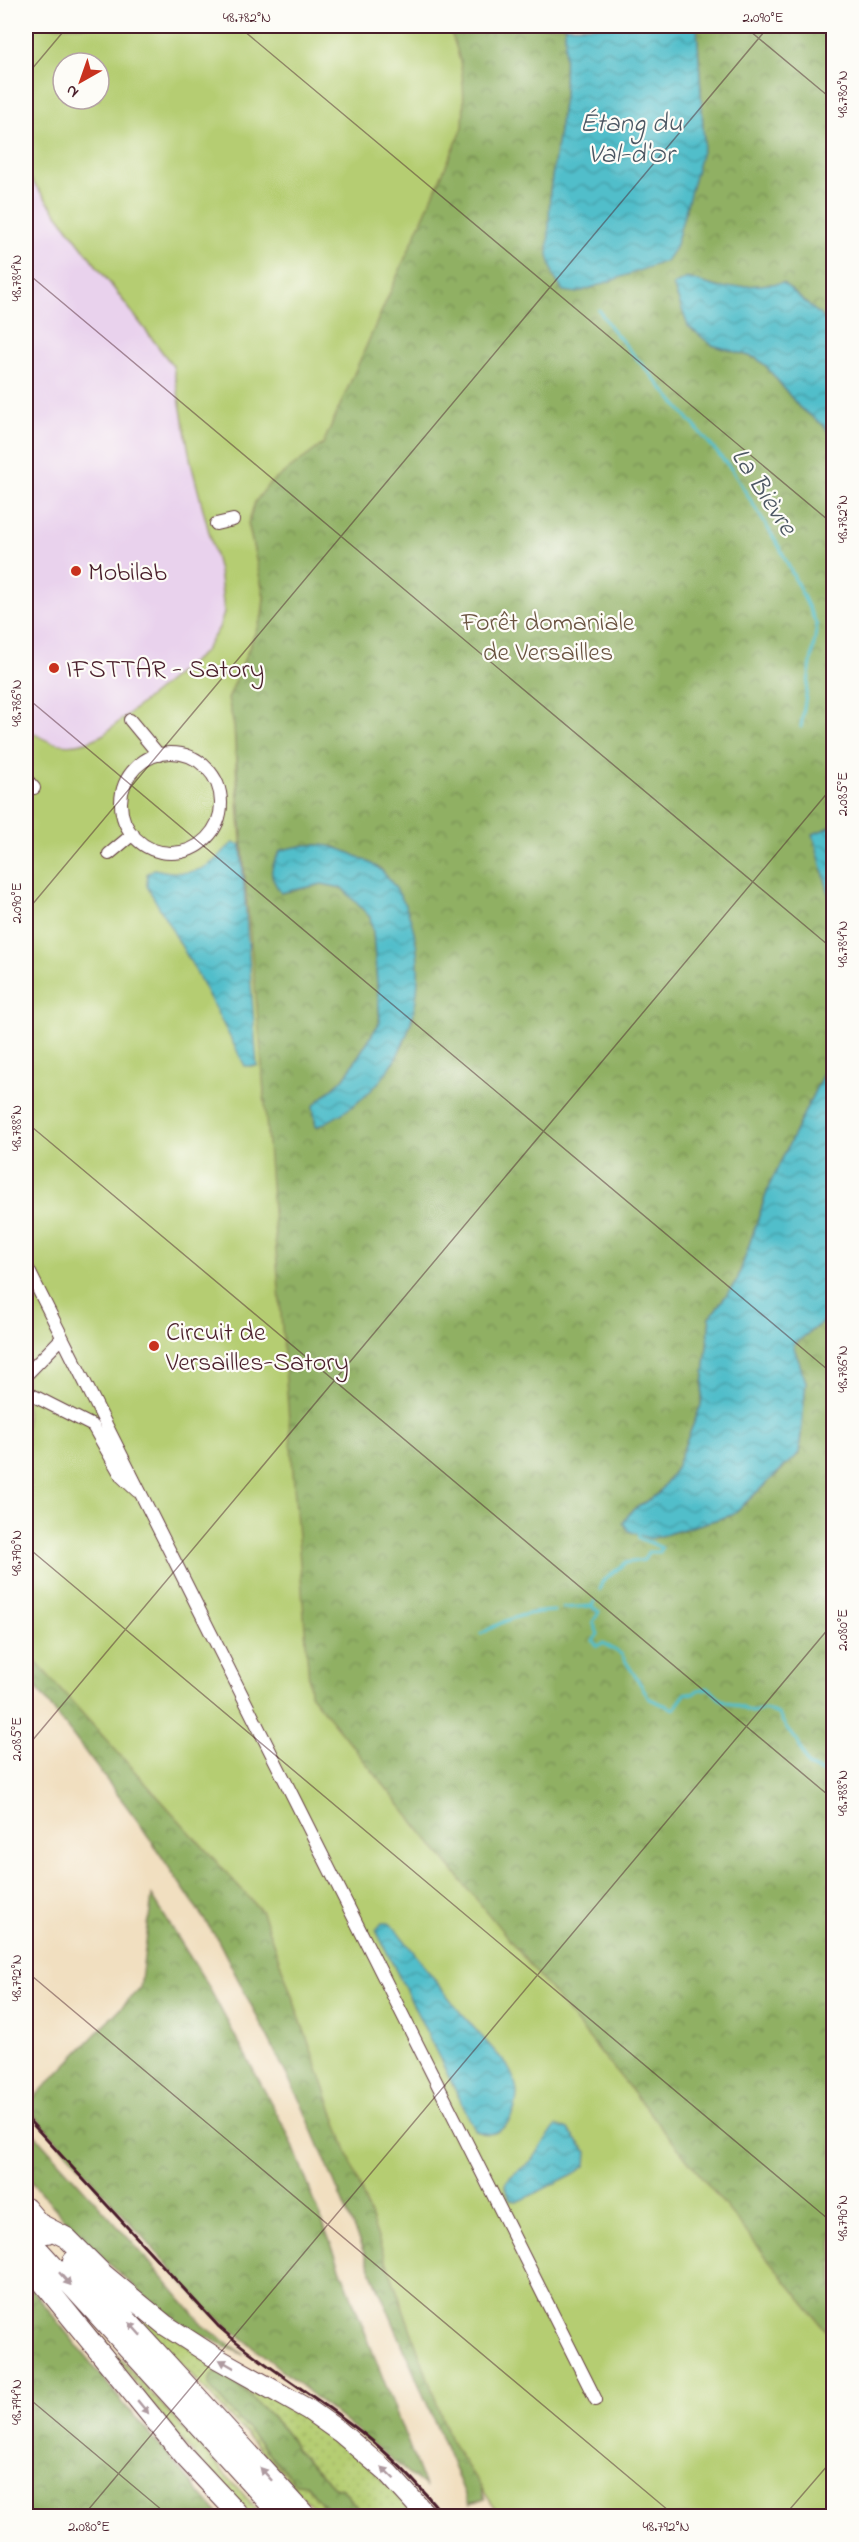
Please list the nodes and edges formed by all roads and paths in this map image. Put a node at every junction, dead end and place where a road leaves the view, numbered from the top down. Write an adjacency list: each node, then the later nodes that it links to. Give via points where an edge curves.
1 (233, 519): 2 (street)
2 (216, 524)
3 (130, 720): 4 (street)
4 (159, 755): 5 (street, via 139,764 122,793 122,811); 5 (street, via 188,756 213,775 222,805 218,820 199,845 184,851 153,849)
5 (133, 834): 6 (street)
6 (109, 854)
7 (26, 1265): 8 (street)
8 (62, 1338): 9 (street); 11 (street)
9 (26, 1375)
10 (26, 1392): 11 (street, via 93,1426 122,1477)
11 (140, 1494): 15 (street)
12 (26, 2208): 13 (highway)
13 (33, 2230): 17 (highway, one-way to 17); 18 (highway, one-way to 13); 19 (highway, one-way to 13, via 388,2473 340,2432 165,2325 103,2274 68,2238)
14 (26, 2262): 16 (highway, one-way to 16, via 184,2456)
15 (596, 2400)
16 (240, 2517)
17 (281, 2517)
18 (306, 2517)
19 (427, 2517)

